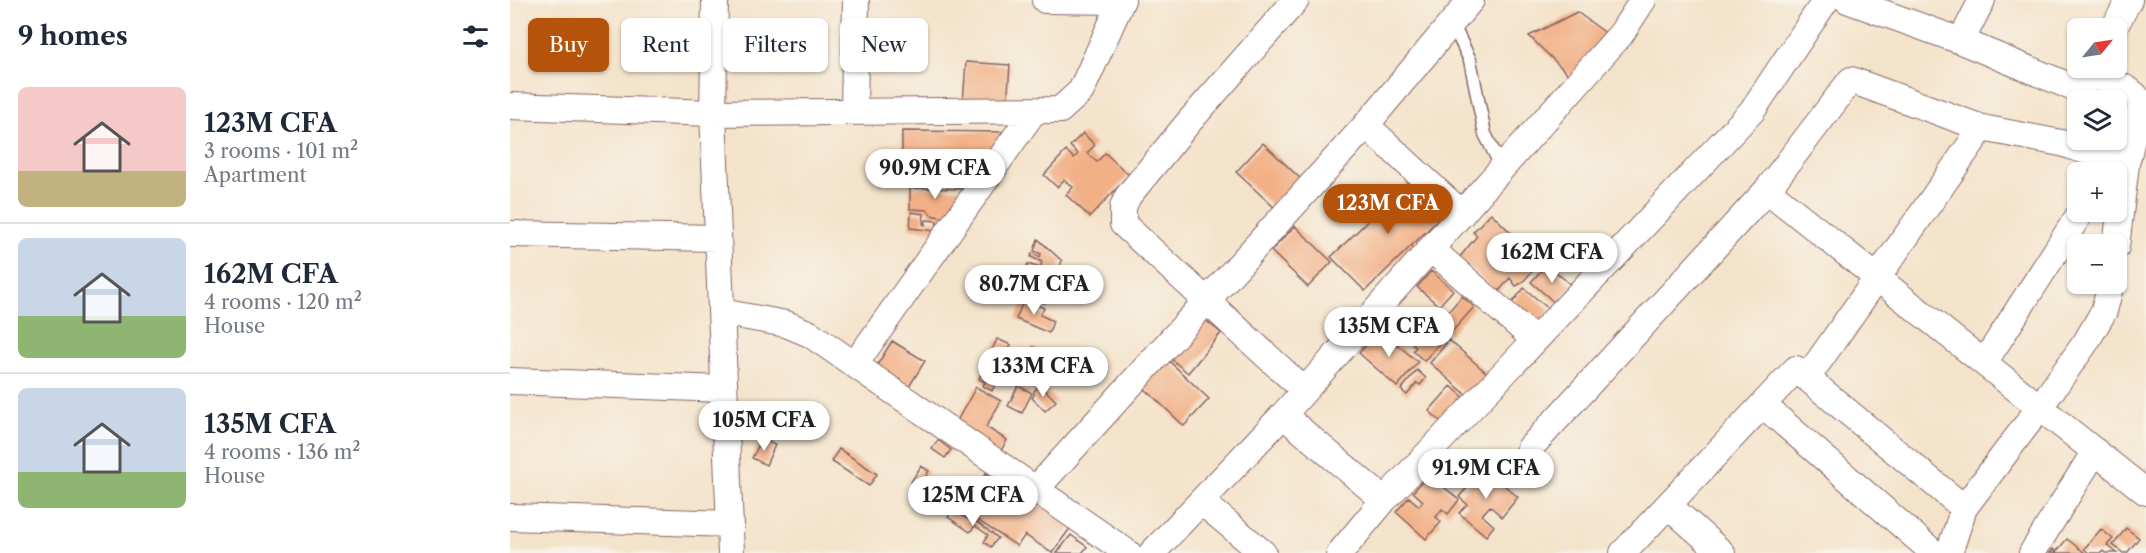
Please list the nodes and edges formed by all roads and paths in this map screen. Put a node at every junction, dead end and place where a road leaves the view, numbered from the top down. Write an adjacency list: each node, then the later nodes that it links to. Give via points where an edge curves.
1 (715, 0): 20 (street)
2 (856, 0): 19 (street)
3 (1045, 0): 11 (street)
4 (1296, 0): 34 (street, via 1188,123 1123,207 1123,224)
5 (1471, 0): 13 (street)
6 (1643, 0): 25 (street, via 1621,34)
7 (1826, 0): 36 (street, via 1752,111)
8 (1847, 0): 14 (street)
9 (1982, 0): 14 (street)
10 (2129, 0): 12 (street)
11 (1122, 1): 18 (street, via 1081,91 1060,110)
12 (2119, 18)
13 (1452, 23): 21 (street); 25 (lane, via 1470,60 1485,135)
14 (1961, 41): 15 (street, via 2074,88)
15 (2088, 78)
16 (2106, 78): 24 (street, via 2136,94 2141,103)
17 (510, 106): 20 (street)
18 (1034, 111): 19 (street); 38 (street)
19 (854, 112): 20 (street)
20 (713, 113): 30 (street)
21 (1366, 125): 27 (street); 34 (street)
22 (1982, 128): 23 (street, via 2061,143); 26 (street, via 1851,80); 32 (street)
23 (2106, 162)
24 (2117, 162)
25 (1503, 168): 27 (street)
26 (1767, 190): 32 (street); 46 (street)
27 (1462, 214): 31 (street)
28 (2075, 222): 37 (street)
29 (510, 234): 30 (street)
30 (718, 238): 35 (street)
31 (1431, 249): 36 (street); 42 (street)
32 (1878, 279): 37 (street); 39 (street)
33 (2108, 294): 44 (street, via 2104,311 2086,342)
34 (1206, 301): 42 (street); 48 (street)
35 (722, 312): 38 (street, via 786,324 810,334); 41 (street)
36 (1535, 340): 50 (street)
37 (1984, 363): 44 (street)
38 (855, 364): 48 (street)
39 (1807, 378): 43 (street, via 1796,369); 53 (street)
40 (510, 381): 41 (street)
41 (723, 389): 55 (street)
42 (1304, 390): 45 (street)
43 (1763, 405): 52 (street); 63 (street)
44 (2040, 407): 47 (street); 53 (street)
45 (1283, 415): 50 (street); 51 (street)
46 (1530, 448)
47 (2095, 451): 49 (street); 65 (street)
48 (1036, 489): 57 (street)
49 (2146, 492)
50 (1384, 500): 60 (street)
51 (1202, 502): 58 (street); 59 (street)
52 (1668, 506): 61 (street); 62 (street)
53 (1964, 508): 64 (street)
54 (510, 517): 55 (street)
55 (731, 524): 56 (street)
56 (731, 553)
57 (1128, 553)
58 (1152, 553)
59 (1263, 553)
60 (1340, 553)
61 (1623, 553)
62 (1722, 553)
63 (1934, 553)
64 (1949, 553)
65 (2032, 553)

